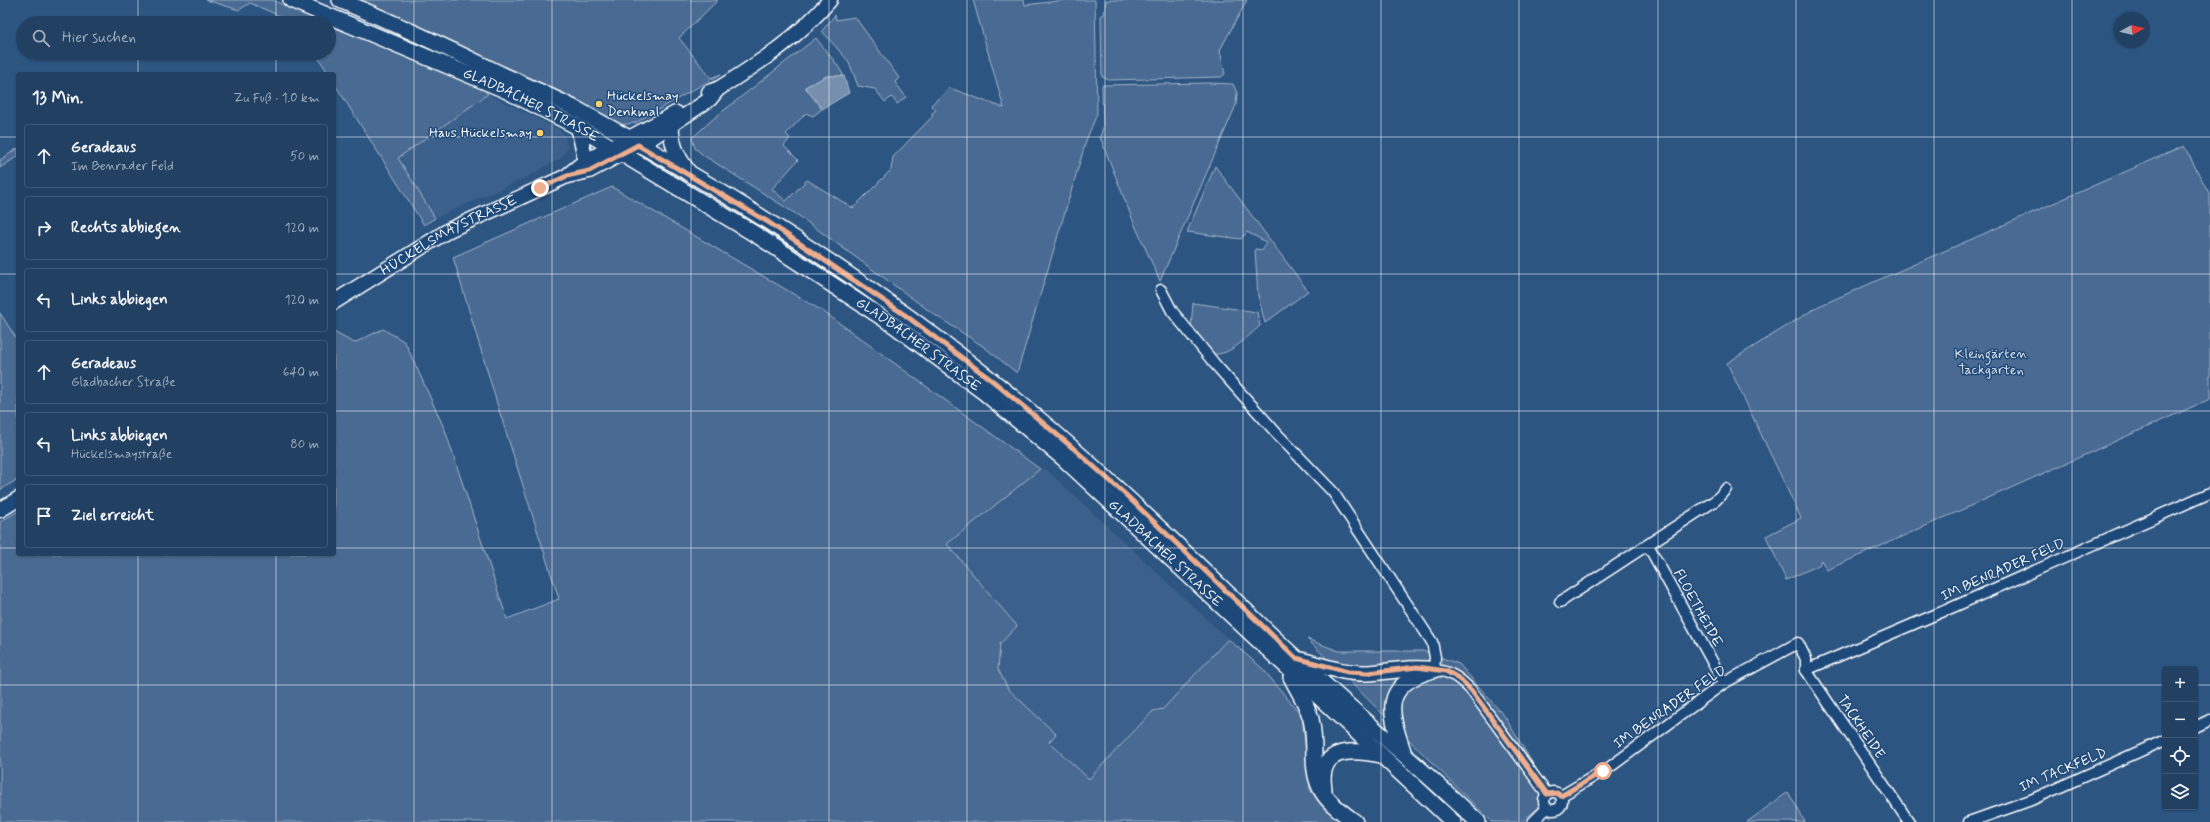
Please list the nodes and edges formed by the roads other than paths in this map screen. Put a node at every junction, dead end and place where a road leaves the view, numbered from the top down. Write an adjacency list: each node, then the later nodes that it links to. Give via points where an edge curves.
1 (291, 0): 4 (main road, GLADBACHER STRASSE)
2 (340, 0): 9 (main road, GLADBACHER STRASSE, via 406,28 575,108)
3 (830, 0): 6 (main road, HÜCKELSMAYSTRASSE, via 786,44)
4 (329, 16)
5 (336, 19): 7 (main road, GLADBACHER STRASSE, via 505,90)
6 (718, 89): 8 (main road, HÜCKELSMAYSTRASSE, via 710,99); 9 (main road, HÜCKELSMAYSTRASSE, via 706,93)
7 (578, 127): 10 (main road, GLADBACHER STRASSE); 11 (main road)
8 (671, 127): 9 (main road, HÜCKELSMAYSTRASSE); 12 (main road, via 676,154)
9 (633, 142): 10 (main road, HÜCKELSMAYSTRASSE); 12 (main road, GLADBACHER STRASSE)
10 (616, 151): 11 (main road, HÜCKELSMAYSTRASSE); 13 (main road, HÜCKELSMAYSTRASSE, via 589,171); 23 (main road, GLADBACHER STRASSE, via 687,192 836,286 896,326 985,393 1063,458)
11 (584, 162): 13 (main road, HÜCKELSMAYSTRASSE)
12 (690, 174): 23 (main road, GLADBACHER STRASSE, via 845,274 994,382 1120,490)
13 (567, 176): 15 (main road, HÜCKELSMAYSTRASSE, via 449,230)
14 (1162, 290): 24 (street, via 1172,311 1214,363 1333,492 1432,642)
15 (336, 301)
16 (1726, 489): 20 (street, via 1716,500)
17 (2210, 493): 25 (street, IM BENRADER FELD)
18 (16, 500): 19 (main road)
19 (0, 510)
20 (1648, 545): 21 (street); 26 (street, FLOETHEIDE)
21 (1560, 602)
22 (1798, 643): 25 (street, TACKHEIDE, via 1806,659); 26 (street, IM BENRADER FELD)
23 (1291, 663): 24 (main road, via 1368,673 1417,667); 30 (main road, GLADBACHER STRASSE); 31 (main road, GLADBACHER STRASSE); 34 (main road, via 1311,719 1314,735 1314,770 1322,794)
24 (1434, 670): 30 (main road, via 1414,676 1401,688 1393,702 1392,718); 32 (street, via 1446,671 1460,679 1471,690)
25 (1806, 670): 40 (street, TACKHEIDE)
26 (1724, 683): 33 (street, IM BENRADER FELD, via 1610,767)
27 (2210, 720): 28 (street)
28 (2198, 726)
29 (2162, 741): 41 (street, IM TACKFELD, via 2031,800)
30 (1404, 752): 38 (main road, GLADBACHER STRASSE)
31 (1383, 755): 34 (main road, via 1348,750 1328,761 1323,774); 37 (main road, GLADBACHER STRASSE)
32 (1547, 794): 33 (street, via 1557,793); 35 (street)
33 (1561, 796): 35 (street, via 1560,807)
34 (1328, 802): 36 (main road)
35 (1547, 808): 39 (street)
36 (1356, 822)
37 (1453, 822)
38 (1478, 822)
39 (1533, 822)
40 (1909, 822)
41 (1970, 822)

